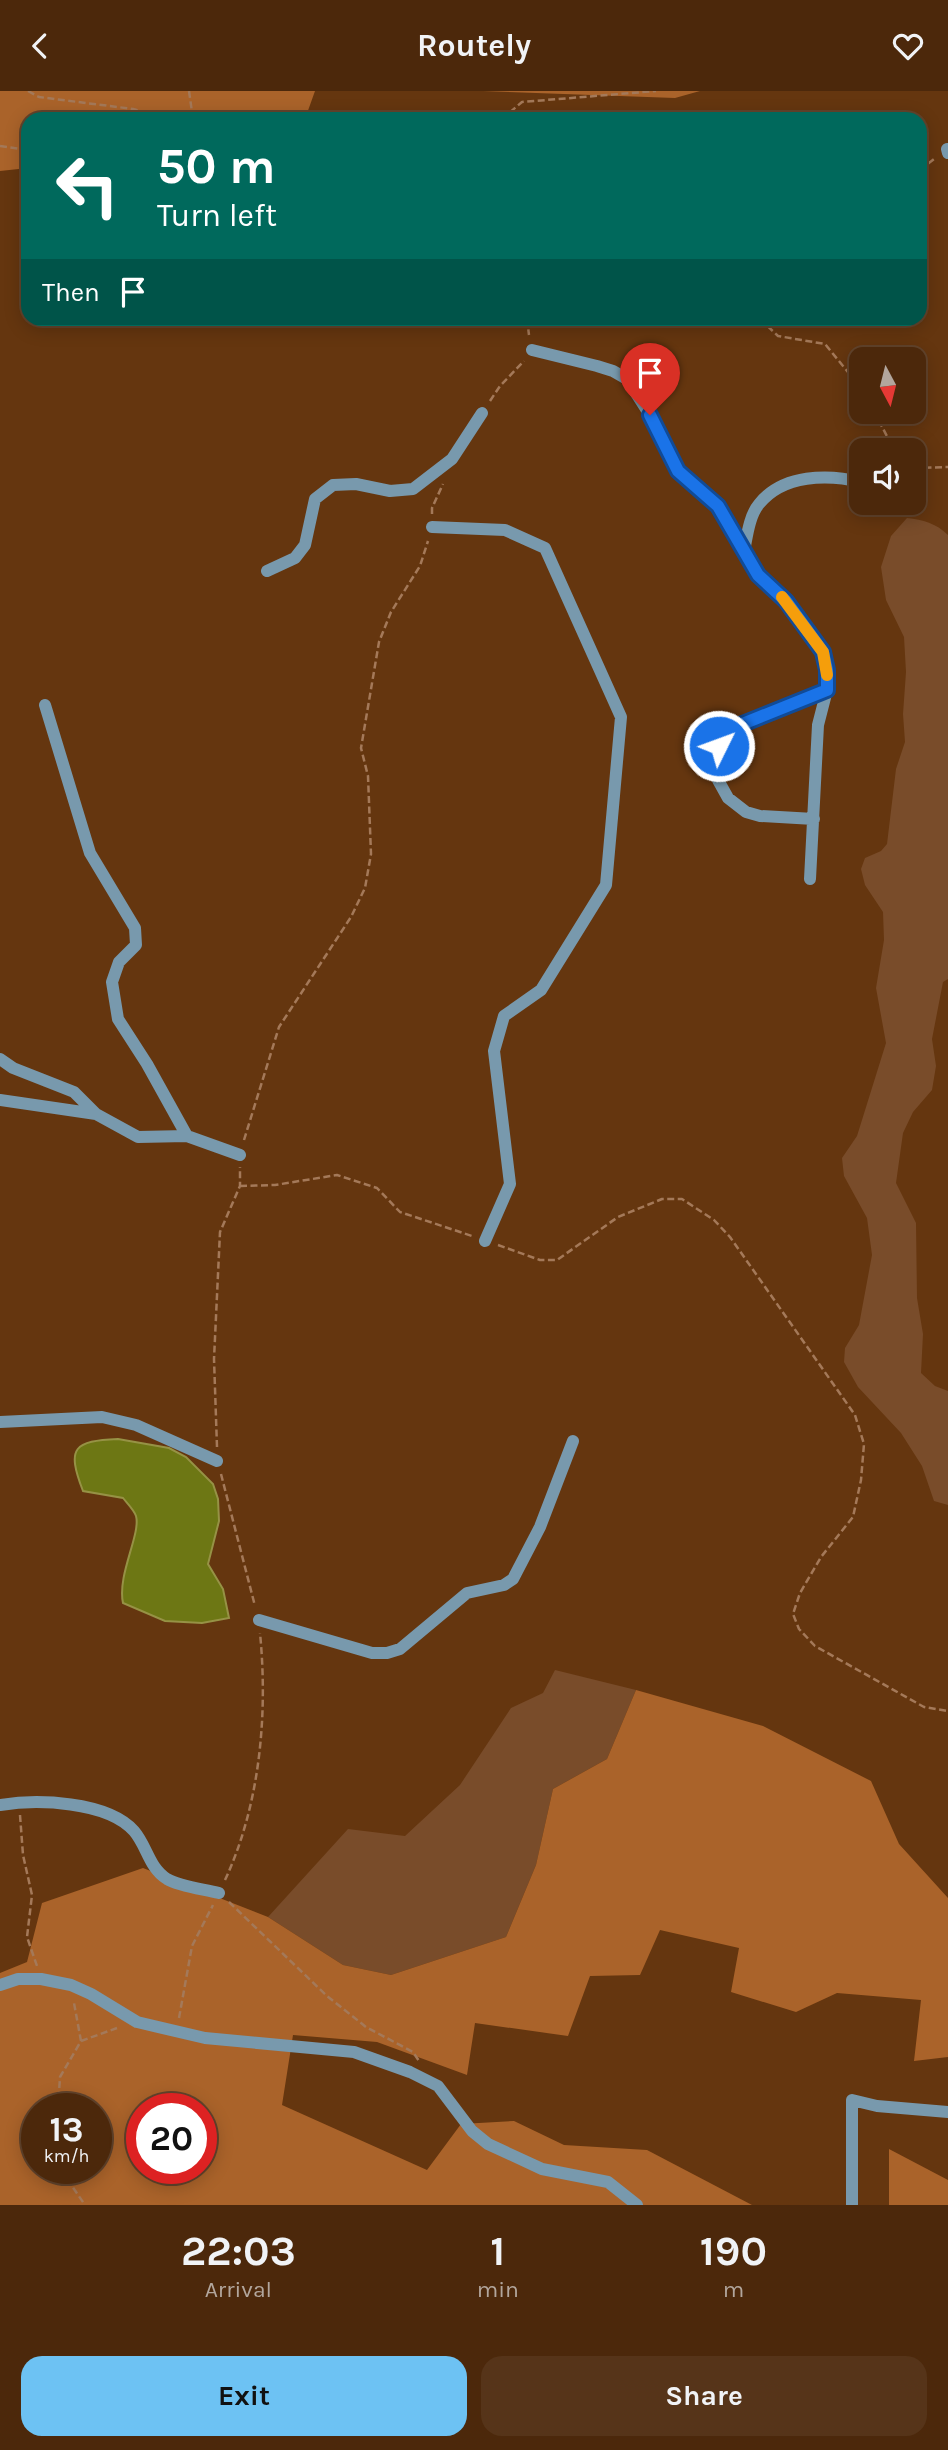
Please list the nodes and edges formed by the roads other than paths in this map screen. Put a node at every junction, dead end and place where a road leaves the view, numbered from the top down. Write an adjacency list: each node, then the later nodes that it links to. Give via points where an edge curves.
1 (531, 350): 5 (street, via 614,371 627,379 678,471 718,506)
2 (482, 413): 6 (street, via 452,459 413,489 333,485 315,499 306,545 295,558)
3 (849, 480): 5 (street, via 820,476 779,487 758,505)
4 (432, 527): 16 (street, via 505,530 545,548 621,717 606,885 541,990 504,1016 494,1051 510,1184)
5 (744, 551): 7 (street, via 758,575 786,601 823,652)
6 (267, 571)
7 (827, 690): 9 (street, via 818,725); 9 (street, via 730,729 719,746 718,780 727,798 760,816)
8 (45, 705): 14 (street, via 90,853 135,928 136,945 119,962 112,982 118,1020)
9 (814, 819): 10 (street)
10 (810, 879)
11 (0, 1059): 13 (street, via 74,1092)
12 (0, 1100): 13 (street)
13 (96, 1114): 14 (street, via 138,1137)
14 (187, 1136): 15 (street)
15 (240, 1155)
16 (485, 1241)
17 (0, 1422): 19 (street, via 102,1417 136,1425)
18 (573, 1441): 20 (street, via 540,1527 513,1579 467,1593 400,1649 372,1653)
19 (217, 1461)
20 (259, 1620)
21 (0, 1805): 22 (street, via 82,1806 116,1816 134,1831 156,1870 169,1880)
22 (219, 1893)
23 (0, 1985): 25 (street, via 18,1979 71,1985 137,2022 205,2038 354,2052 438,2086 472,2131 488,2144 542,2169 608,2182)
24 (948, 2112): 26 (street, via 852,2101)
25 (637, 2205)
26 (852, 2205)

